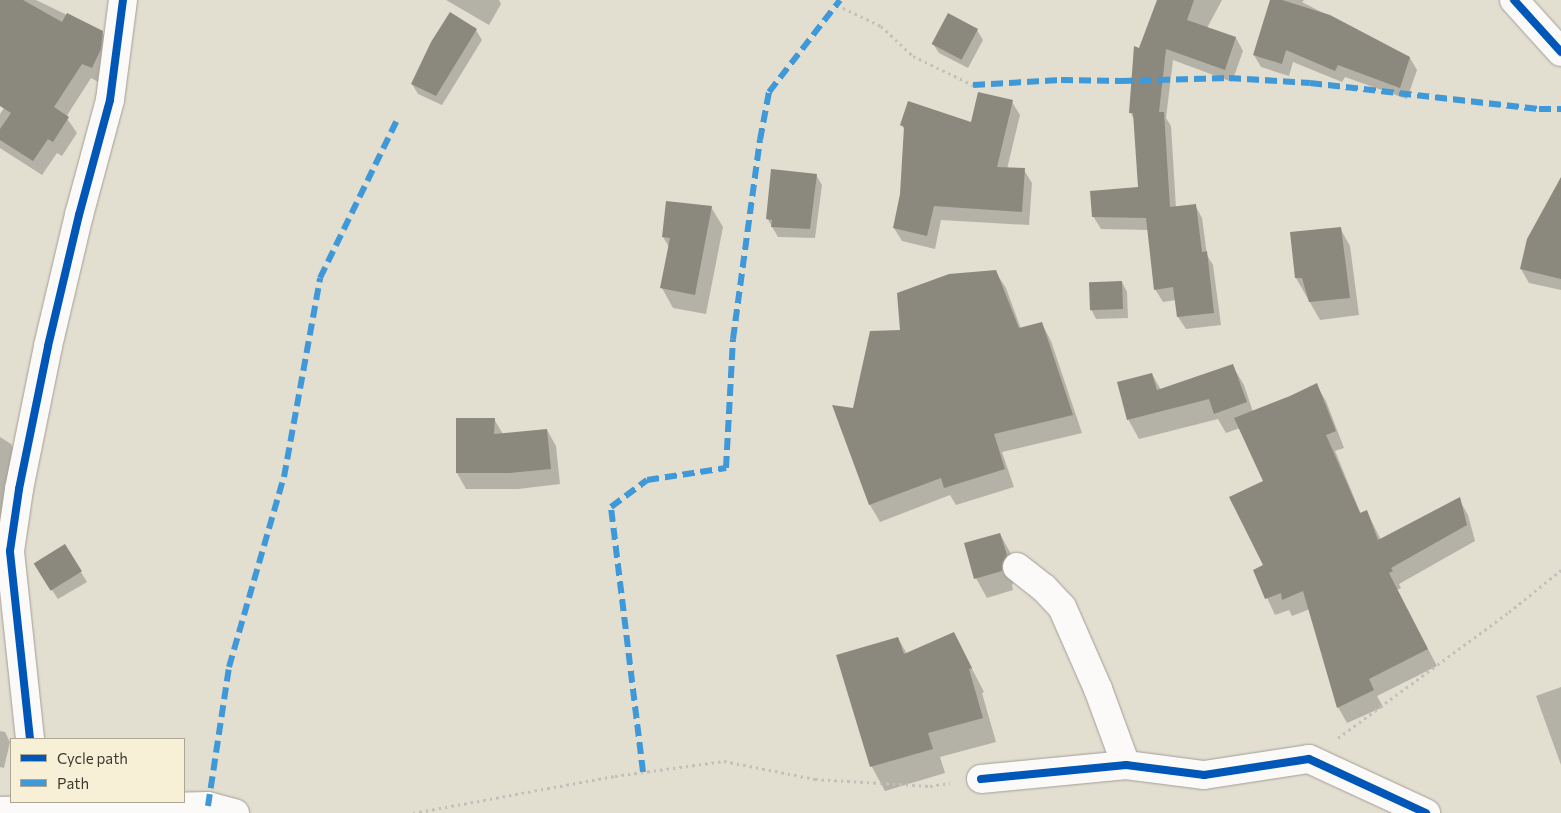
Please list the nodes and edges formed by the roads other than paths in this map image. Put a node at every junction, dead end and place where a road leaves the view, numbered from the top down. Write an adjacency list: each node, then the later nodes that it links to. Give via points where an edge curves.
1 (123, 0): 5 (street, via 110,100 78,216 48,346 10,551)
2 (1514, 0): 3 (street)
3 (1561, 52)
4 (1017, 567): 6 (street, via 1062,607)
5 (30, 738)
6 (1126, 764): 7 (street); 11 (street, via 1204,775 1309,759)
7 (981, 778)
8 (36, 806): 9 (street); 10 (street, via 208,806)
9 (0, 811)
10 (235, 813)
11 (1426, 813)

